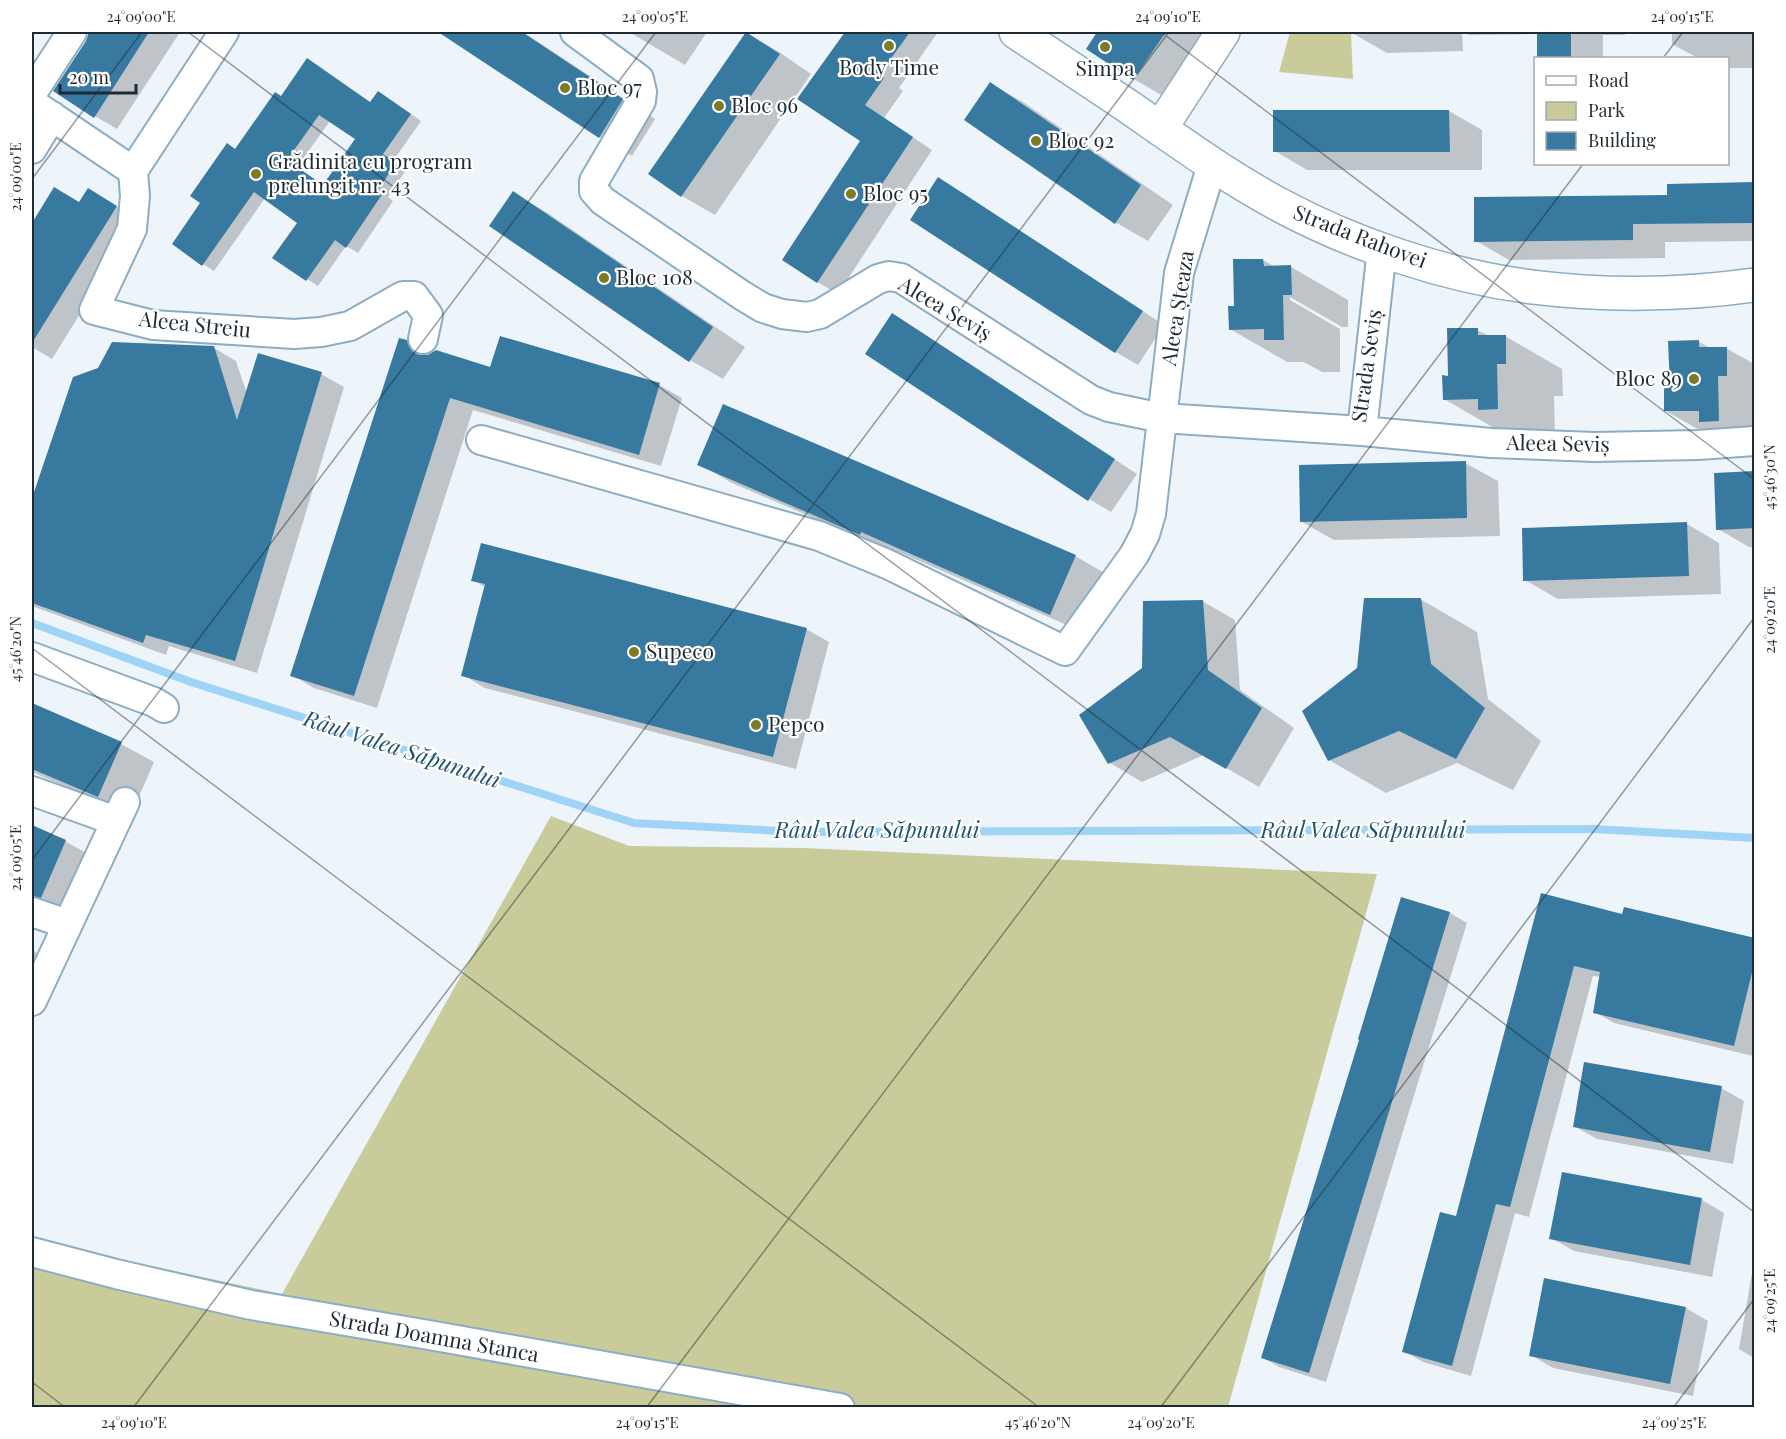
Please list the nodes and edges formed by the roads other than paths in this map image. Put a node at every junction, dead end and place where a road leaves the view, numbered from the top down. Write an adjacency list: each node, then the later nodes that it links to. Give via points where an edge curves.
1 (72, 32): 6 (street)
2 (224, 32): 11 (street)
3 (575, 32): 15 (street, Aleea Seviș, via 639,79 642,92 641,101 594,181 594,191 743,296 763,308 807,317 819,314 878,279 901,278 1091,400)
4 (1016, 32): 8 (street, Strada Rahovei)
5 (1223, 32): 8 (street)
6 (32, 93)
7 (42, 110): 9 (street); 11 (street)
8 (1160, 129): 10 (street, Strada Rahovei)
9 (32, 149)
10 (1212, 165): 12 (street, Strada Rahovei, via 1304,217); 15 (street, Aleea Șteaza, via 1179,273)
11 (133, 171): 14 (street, Aleea Streiu, via 132,229 94,310 153,325 294,334 351,326 403,296 414,296 428,315)
12 (1382, 249): 13 (street, Strada Rahovei, via 1472,276 1532,287 1656,292); 16 (street, Strada Seviș)
13 (1755, 285)
14 (423, 339)
15 (1162, 418): 16 (street, Strada Seviș); 17 (street, via 1151,514 1145,534 1065,651 887,564 819,536)
16 (1362, 431): 18 (street, Aleea Seviș, via 1491,443 1594,447)
17 (481, 440)
18 (1755, 441)
19 (32, 657): 20 (street)
20 (164, 708)
21 (32, 791): 23 (street, via 120,811)
22 (32, 912): 23 (street)
23 (67, 924): 24 (street)
24 (32, 1001)
25 (32, 1252): 26 (street, Strada Doamna Stanca, via 251,1305)
26 (840, 1407)

